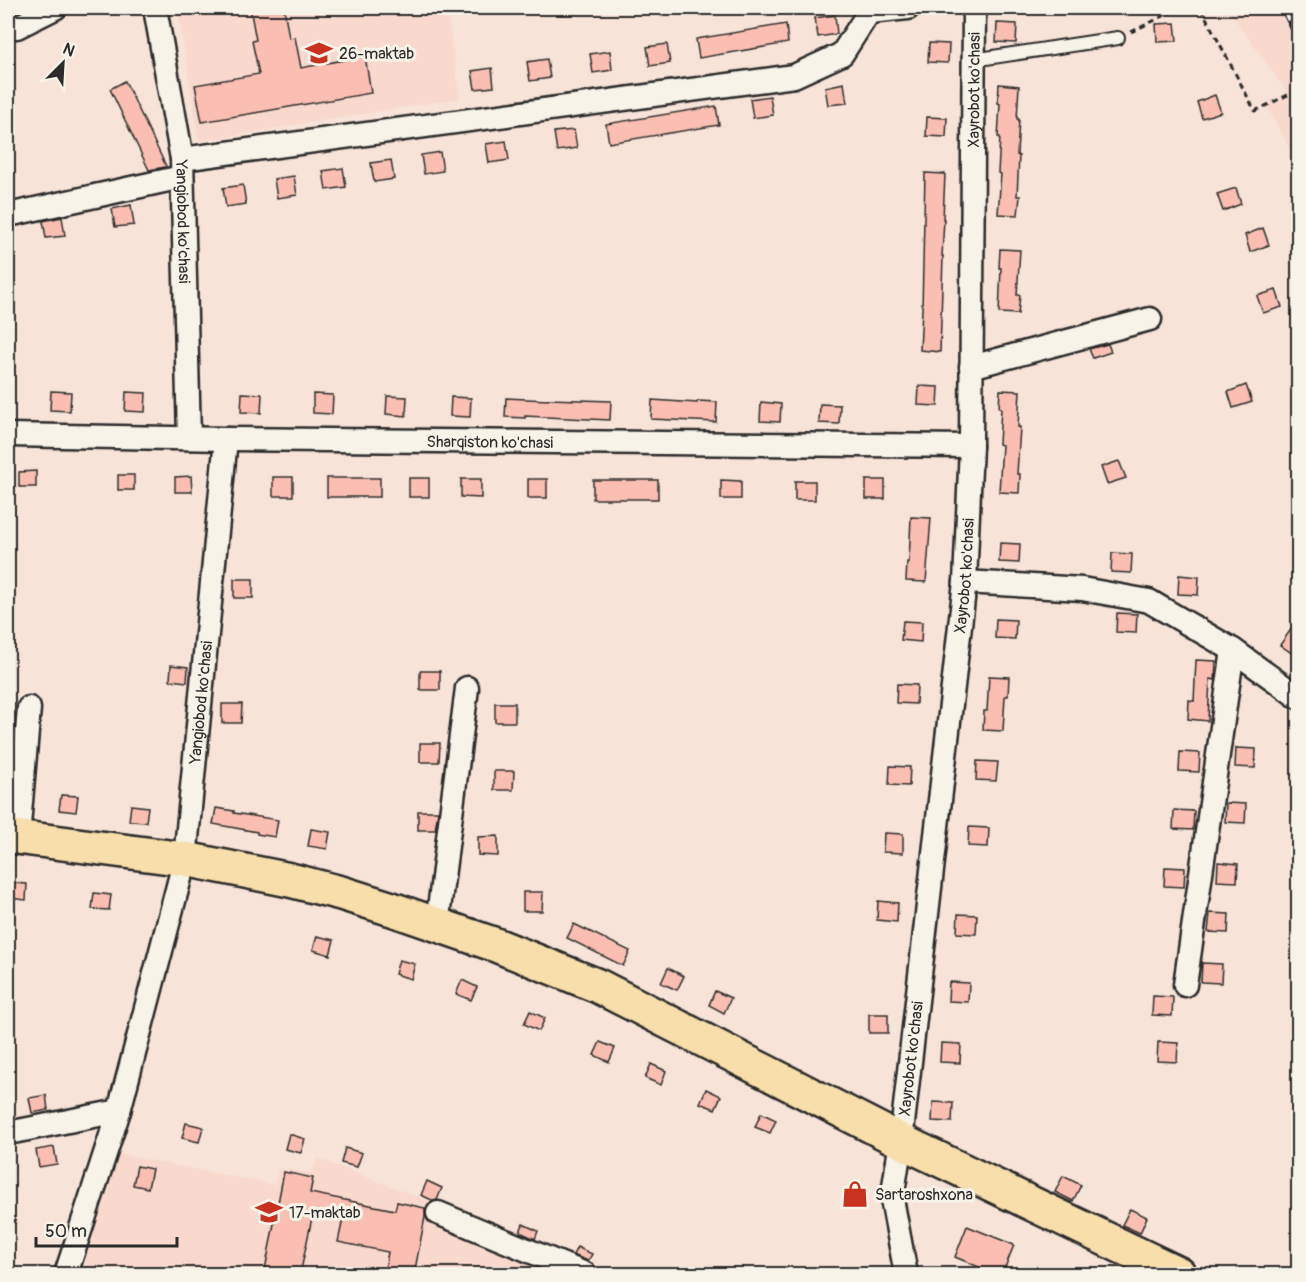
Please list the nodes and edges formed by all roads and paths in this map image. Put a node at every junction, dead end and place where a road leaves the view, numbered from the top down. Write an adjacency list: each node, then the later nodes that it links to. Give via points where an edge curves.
1 (55, 8): 7 (street)
2 (155, 8): 11 (street, Yangiobod ko'chasi)
3 (908, 8): 11 (street, via 868,12 842,54 794,76)
4 (974, 8): 9 (street, Xayrobot ko'chasi)
5 (1180, 8): 8 (path)
6 (1201, 8): 10 (path, via 1255,111)
7 (17, 27)
8 (1118, 38): 9 (lane)
9 (973, 60): 14 (street, Xayrobot ko'chasi)
10 (1299, 90)
11 (182, 168): 12 (street); 16 (street, Yangiobod ko'chasi)
12 (8, 215)
13 (1150, 319): 14 (street)
14 (971, 367): 18 (street, Xayrobot ko'chasi)
15 (8, 435): 16 (street, Sharqiston ko'chasi)
16 (189, 438): 17 (street, Sharqiston ko'chasi)
17 (226, 439): 18 (street, Sharqiston ko'chasi); 25 (street, Yangiobod ko'chasi)
18 (970, 446): 19 (street, Xayrobot ko'chasi)
19 (965, 582): 20 (street, via 1082,589 1149,601); 30 (street, Xayrobot ko'chasi)
20 (1233, 650): 22 (street); 27 (street)
21 (466, 687): 26 (street)
22 (1299, 697)
23 (29, 708): 24 (street)
24 (13, 836): 25 (main road)
25 (185, 859): 26 (main road, via 341,893); 28 (street, Yangiobod ko'chasi)
26 (437, 925): 30 (main road, via 598,986)
27 (1185, 985)
28 (119, 1111): 29 (street); 32 (street, Yangiobod ko'chasi)
29 (8, 1133)
30 (902, 1141): 34 (street, Xayrobot ko'chasi, via 892,1199); 35 (main road)
31 (438, 1213): 33 (street)
32 (66, 1275)
33 (585, 1275)
34 (906, 1275)
35 (1179, 1275)

